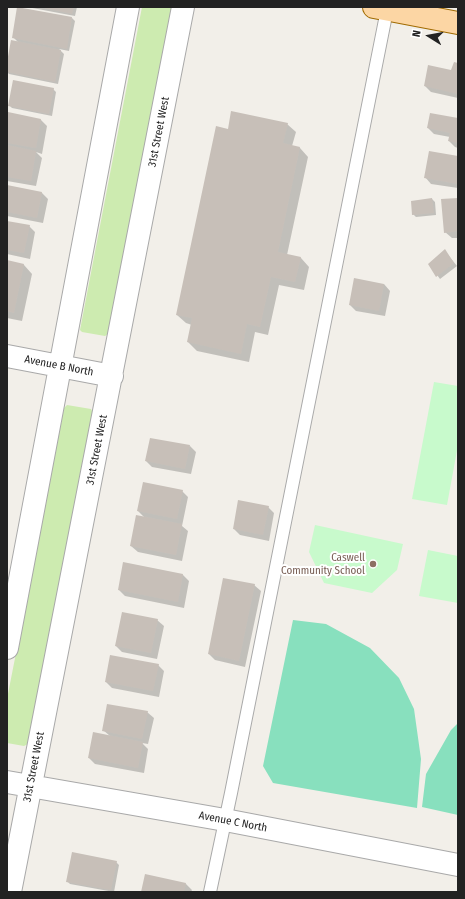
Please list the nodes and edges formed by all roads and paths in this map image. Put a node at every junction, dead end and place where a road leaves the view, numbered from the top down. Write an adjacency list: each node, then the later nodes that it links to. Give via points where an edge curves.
1 (128, 7): 6 (street)
2 (183, 7): 7 (street, 31st Street West)
3 (381, 8): 4 (main road); 11 (lane)
4 (458, 23)
5 (7, 356): 6 (street, Avenue B North)
6 (60, 366): 7 (street, Avenue B North); 8 (street)
7 (112, 376): 10 (street, 31st Street West)
8 (7, 648)
9 (7, 782): 10 (street, Avenue C North)
10 (31, 786): 11 (street, Avenue C North); 13 (street, 31st Street West)
11 (225, 820): 12 (street, Avenue C North); 14 (lane)
12 (458, 865)
13 (10, 892)
14 (210, 892)

